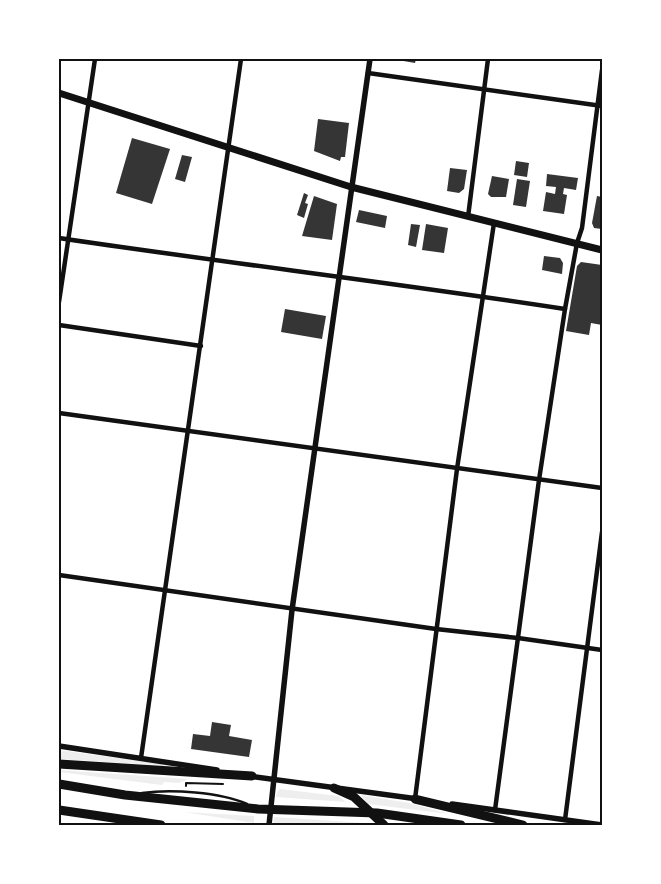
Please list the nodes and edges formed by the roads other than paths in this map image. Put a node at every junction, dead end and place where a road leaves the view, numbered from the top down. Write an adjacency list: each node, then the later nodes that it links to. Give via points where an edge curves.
1 (95, 59): 9 (street)
2 (241, 59): 11 (street)
3 (370, 59): 6 (street)
4 (488, 59): 7 (street)
5 (602, 70): 10 (street)
6 (368, 73): 7 (street); 12 (street)
7 (485, 88): 10 (street); 13 (street)
8 (59, 93): 9 (main road)
9 (89, 102): 11 (main road); 16 (street)
10 (601, 106): 17 (street)
11 (229, 148): 12 (main road); 19 (street)
12 (351, 187): 13 (main road); 20 (street)
13 (468, 217): 14 (main road)
14 (494, 223): 17 (main road); 21 (street)
15 (59, 238): 16 (street)
16 (68, 240): 19 (street); 22 (street)
17 (577, 242): 18 (main road); 23 (street)
18 (602, 250)
19 (213, 261): 20 (street); 25 (street)
20 (338, 275): 21 (street); 28 (street)
21 (483, 296): 23 (street); 29 (street)
22 (59, 302)
23 (565, 309): 30 (street)
24 (59, 325): 25 (street)
25 (201, 346): 27 (street)
26 (59, 413): 27 (street)
27 (189, 431): 28 (street); 34 (street)
28 (315, 448): 29 (street); 35 (street)
29 (458, 469): 30 (street); 36 (street)
30 (539, 480): 31 (street); 37 (street)
31 (602, 488)
32 (602, 532): 38 (street)
33 (59, 575): 34 (street)
34 (165, 592): 35 (street); 41 (street)
35 (292, 610): 36 (street); 44 (street)
36 (436, 630): 37 (street); 47 (street)
37 (518, 638): 38 (street); 49 (street)
38 (587, 648): 39 (street); 50 (street)
39 (602, 650)
40 (59, 746): 41 (street)
41 (141, 758): 43 (street)
42 (59, 764): 43 (highway)
43 (252, 776): 44 (street)
44 (274, 779): 46 (street); 53 (street)
45 (59, 784): 55 (highway, via 125,796 258,809 377,813)
46 (334, 788): 47 (street); 54 (highway, via 354,797)
47 (415, 799): 49 (street); 56 (highway)
48 (59, 810): 52 (highway)
49 (495, 810): 50 (street)
50 (565, 820): 51 (street)
51 (602, 824)
52 (161, 825)
53 (269, 825)
54 (384, 825)
55 (461, 825)
56 (523, 825)

